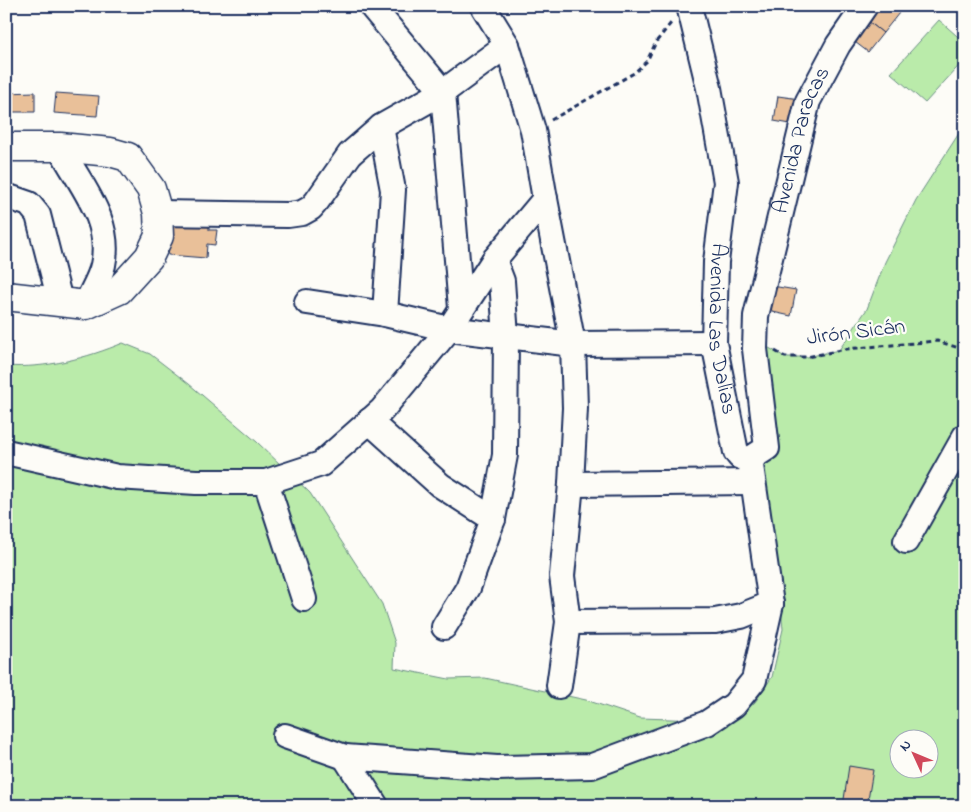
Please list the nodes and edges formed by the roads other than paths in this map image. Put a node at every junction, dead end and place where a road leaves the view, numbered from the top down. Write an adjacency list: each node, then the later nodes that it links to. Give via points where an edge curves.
1 (865, 6): 14 (street, Avenida Paracas, via 838,46 808,101)
2 (485, 7): 5 (street)
3 (373, 8): 6 (street)
4 (682, 12): 22 (street, Avenida Las Dalias, via 709,88 726,182 716,262)
5 (507, 45): 6 (street); 11 (street, via 533,130)
6 (443, 92): 7 (street); 18 (street)
7 (381, 127): 12 (street, via 350,154 317,201 302,213); 19 (street, via 393,190)
8 (6, 147): 9 (highway)
9 (60, 147): 12 (highway, via 128,157 152,189); 17 (street, via 89,194 99,217 104,241 103,265)
10 (6, 196): 17 (street, via 29,204 38,215)
11 (545, 199): 13 (street); 23 (street)
12 (158, 213): 17 (highway, via 159,236 149,257 119,290)
13 (494, 260): 18 (street); 21 (street, via 502,281)
14 (763, 286): 27 (street, Avenida Las Dalias, via 756,316 755,340 767,448)
15 (6, 296): 17 (highway)
16 (306, 302): 19 (street)
17 (73, 303)
18 (461, 308): 20 (street)
19 (385, 314): 20 (street)
20 (449, 329): 21 (street); 24 (street, via 382,410)
21 (506, 336): 23 (street); 30 (street, via 505,455)
22 (714, 343): 23 (street); 27 (street, Avenida Las Dalias, via 736,452)
23 (573, 344): 29 (street, via 575,408)
24 (369, 421): 28 (street, via 321,464); 30 (street, via 440,485)
25 (965, 436): 31 (street)
26 (12, 459): 28 (street, via 117,477)
27 (751, 470): 29 (street); 33 (street)
28 (266, 482): 32 (street)
29 (571, 484): 34 (street, via 562,576)
30 (493, 519): 35 (street, via 468,588)
31 (906, 541)
32 (304, 599)
33 (771, 604): 34 (street, via 751,613 715,621); 38 (street, via 754,680 734,705 707,723 592,766 497,768)
34 (568, 622): 36 (street)
35 (444, 627)
36 (559, 686)
37 (285, 736): 38 (street)
38 (345, 757): 39 (street)
39 (376, 806)

